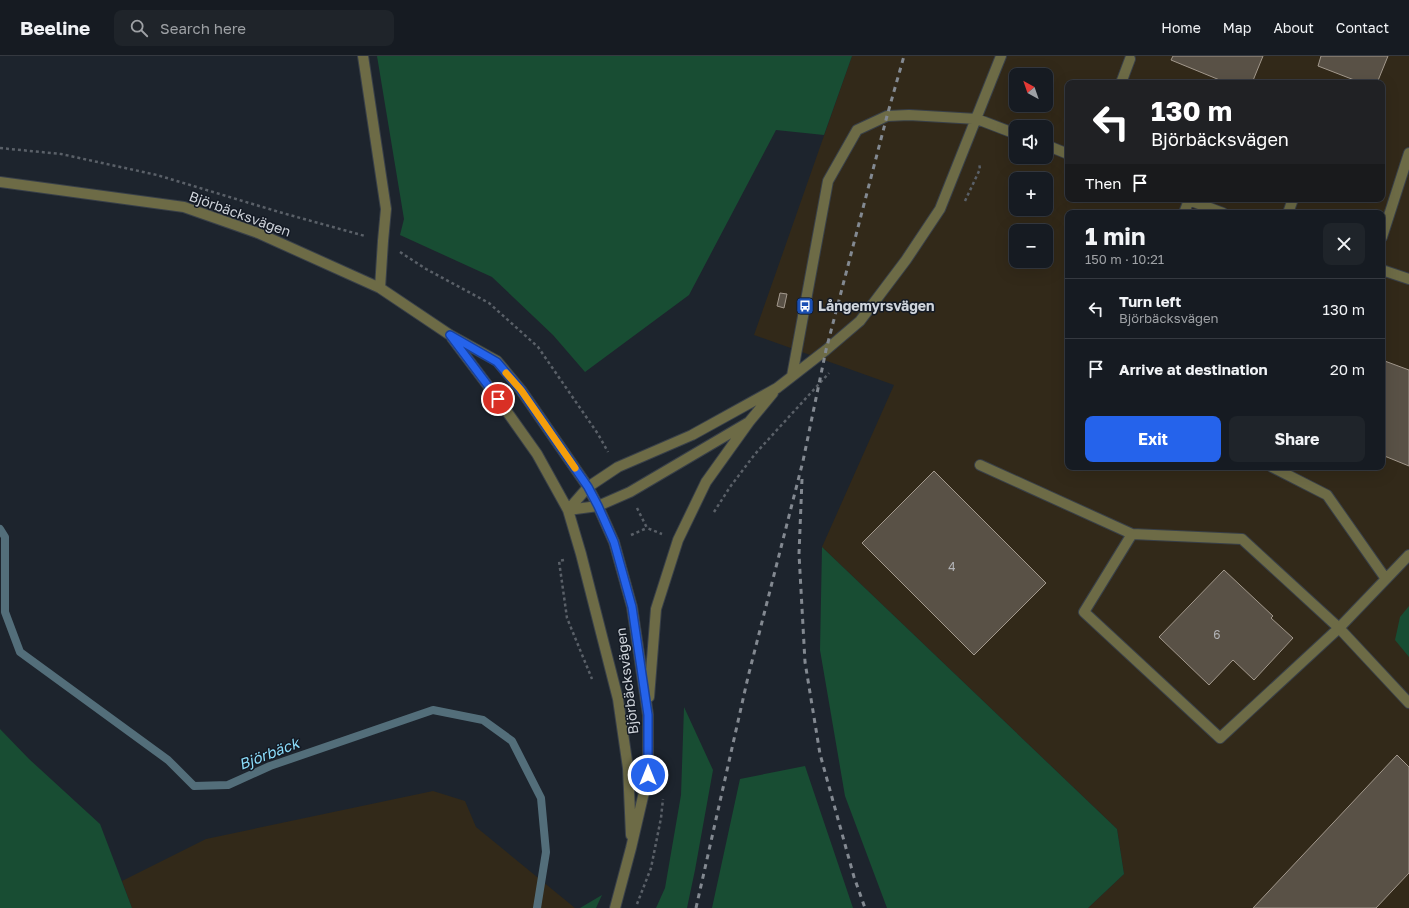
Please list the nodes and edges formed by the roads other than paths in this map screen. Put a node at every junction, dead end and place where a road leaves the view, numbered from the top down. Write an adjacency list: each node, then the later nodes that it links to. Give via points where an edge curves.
1 (363, 56): 16 (street, via 386,209)
2 (1001, 56): 5 (street)
3 (1130, 59): 4 (street)
4 (1122, 80)
5 (977, 118): 6 (street); 18 (street, via 940,209 906,260 860,321); 18 (street, via 887,116 857,130 828,181)
6 (1009, 131)
7 (1053, 148): 8 (street)
8 (1065, 153)
9 (1409, 153): 13 (street)
10 (0, 182): 16 (street, Björbäcksvägen, via 184,207 258,233)
11 (1193, 202): 12 (street)
12 (1215, 210)
13 (1385, 228)
14 (1385, 271): 15 (street)
15 (1409, 279)
16 (380, 288): 17 (street, Björbäcksvägen)
17 (450, 335): 23 (street, Björbäcksvägen, via 497,362 521,390); 25 (street, Björbäcksvägen, via 537,454)
18 (792, 376): 19 (street)
19 (777, 388): 20 (street); 23 (street, via 692,435 618,467)
20 (749, 422): 24 (street, via 630,492); 31 (street, via 706,482 678,540 656,609)
21 (980, 465): 26 (street)
22 (1278, 470): 28 (street, via 1327,495)
23 (588, 487): 24 (street, Björbäcksvägen); 25 (street)
24 (598, 506): 25 (street); 31 (street, Björbäcksvägen, via 614,542 632,607)
25 (568, 510): 32 (street, Björbäcksvägen, via 618,699 628,768)
26 (1132, 534): 29 (street, via 1242,539); 29 (street, via 1084,612 1220,738)
27 (1409, 555): 28 (street)
28 (1386, 579): 29 (street)
29 (1339, 628): 30 (street)
30 (1409, 703)
31 (648, 715): 32 (street, Björbäcksvägen, via 648,775)
32 (631, 848): 33 (street, Björbäcksvägen)
33 (615, 908)

